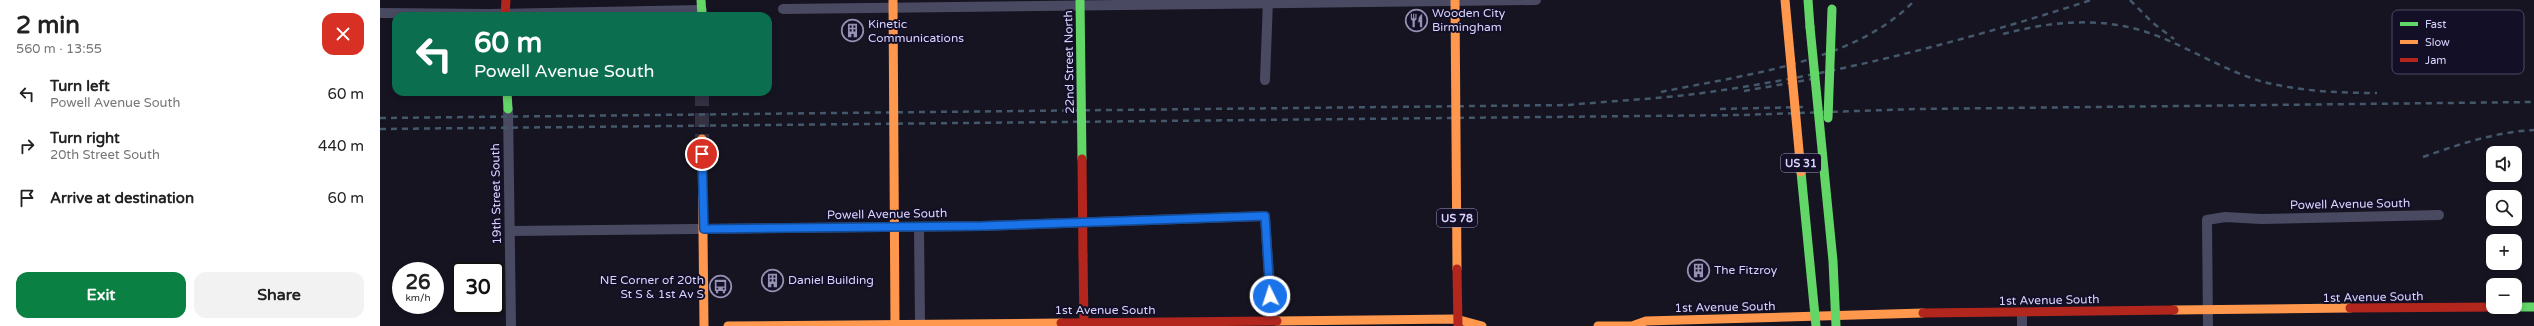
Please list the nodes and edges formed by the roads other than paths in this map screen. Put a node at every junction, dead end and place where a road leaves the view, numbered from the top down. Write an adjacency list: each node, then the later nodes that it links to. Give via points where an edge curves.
1 (506, 0): 12 (main road)
2 (893, 0): 38 (main road, bridge)
3 (1080, 0): 34 (main road, 22nd Street North, bridge)
4 (1455, 0): 39 (main road, US 78, bridge)
5 (1536, 0): 8 (street)
6 (1785, 0): 42 (main road, US 31, bridge)
7 (1808, 0): 20 (main road, US 31, bridge)
8 (1268, 1): 11 (street); 16 (street)
9 (1832, 2): 20 (main road, bridge)
10 (702, 9): 13 (street)
11 (783, 9)
12 (506, 12)
13 (604, 12)
14 (380, 13): 15 (street)
15 (392, 13)
16 (1265, 80)
17 (507, 96): 18 (main road)
18 (508, 109): 24 (street, 19th Street South)
19 (702, 139): 23 (main road)
20 (1826, 190): 43 (main road, US 31, bridge)
21 (2439, 214): 28 (street, Powell Avenue South, via 2261,219 2225,217 2207,220)
22 (919, 227): 23 (street, Powell Avenue South); 30 (street, Powell Avenue South, via 1265,216); 32 (street)
23 (704, 229): 24 (street, Powell Avenue South); 36 (main road)
24 (510, 231): 35 (street, 19th Street South)
25 (2534, 306): 27 (main road)
26 (2486, 307): 28 (main road, 1st Avenue South)
27 (2522, 307)
28 (2208, 310): 29 (main road, 1st Avenue South); 45 (street)
29 (2022, 313): 31 (main road, 1st Avenue South, via 1885,313); 44 (street)
30 (1272, 319): 34 (main road, 1st Avenue South); 40 (main road, 1st Avenue South, via 1456,319)
31 (1646, 323): 41 (main road, 1st Avenue South, via 1632,326)
32 (920, 324): 33 (main road, 1st Avenue South); 37 (main road, 1st Avenue South)
33 (1058, 324): 34 (main road, 1st Avenue South)
34 (1084, 324)
35 (511, 326)
36 (704, 326)
37 (728, 326)
38 (895, 326)
39 (1458, 326)
40 (1482, 326)
41 (1598, 326)
42 (1816, 326)
43 (1836, 326)
44 (2022, 326)
45 (2208, 326)

